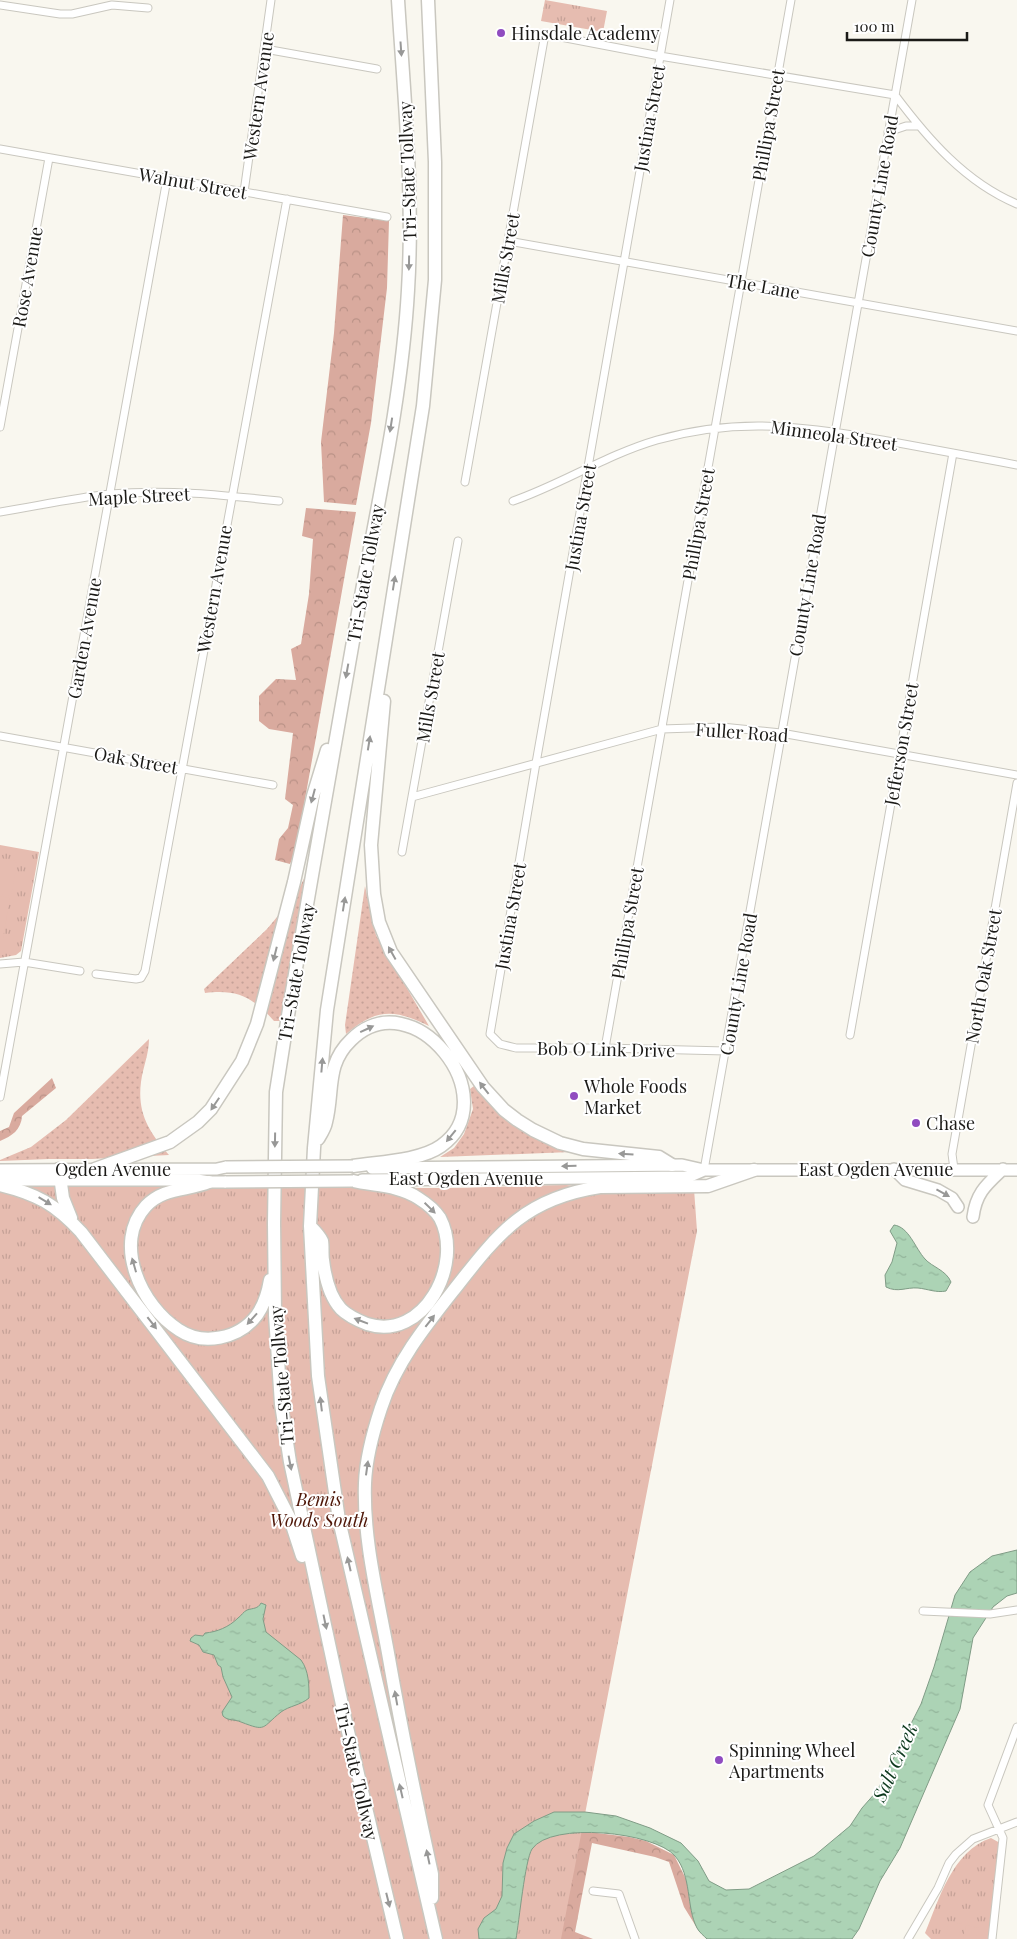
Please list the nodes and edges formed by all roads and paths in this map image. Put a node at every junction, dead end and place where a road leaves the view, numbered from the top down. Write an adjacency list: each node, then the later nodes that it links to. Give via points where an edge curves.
1 (271, 0): 9 (street, Western Avenue)
2 (398, 0): 44 (highway, Tri-State Tollway, one-way to 44, via 410,214 404,350)
3 (428, 0): 43 (highway, Tri-State Tollway, one-way to 3, via 423,406 434,280 435,162)
4 (670, 0): 10 (street, Justina Street)
5 (791, 0): 12 (street, Phillipa Street)
6 (912, 0): 13 (street, County Line Road)
7 (0, 5): 8 (street, via 60,14 112,5)
8 (148, 8)
9 (265, 49): 11 (street); 19 (street, Western Avenue)
10 (660, 56): 12 (street); 25 (street, Mills Street, via 545,34); 26 (street, Justina Street)
11 (377, 69)
12 (777, 76): 13 (street); 27 (street, Phillipa Street)
13 (895, 95): 14 (street); 15 (street, County Line Road)
14 (920, 126): 15 (street, via 906,126); 22 (street, via 957,166)
15 (888, 132): 28 (street, County Line Road)
16 (0, 149): 17 (street, Walnut Street)
17 (49, 158): 18 (street, Walnut Street); 30 (street, Rose Avenue)
18 (167, 179): 19 (street, Walnut Street); 37 (street, Garden Avenue)
19 (244, 192): 21 (street, Walnut Street)
20 (1017, 197): 22 (street)
21 (287, 199): 24 (street, Walnut Street); 38 (street, Western Avenue)
22 (1008, 200): 23 (street)
23 (1017, 204)
24 (387, 217)
25 (508, 241): 26 (street, The Lane); 36 (street, Mills Street)
26 (624, 262): 27 (street, The Lane); 35 (street, Justina Street)
27 (741, 282): 28 (street, The Lane); 31 (street, Phillipa Street)
28 (857, 303): 29 (street, The Lane); 32 (street, County Line Road)
29 (1017, 331)
30 (0, 426)
31 (715, 428): 32 (street, Minneola Street, via 768,425); 35 (street, Minneola Street, via 656,440); 45 (street, Phillipa Street)
32 (834, 432): 33 (street, Minneola Street); 46 (street, County Line Road)
33 (953, 453): 34 (street, Minneola Street); 49 (street, Jefferson Street)
34 (1017, 465)
35 (589, 467): 40 (street, Minneola Street); 50 (street, Justina Street)
36 (465, 482)
37 (110, 494): 38 (street, Maple Street, via 204,492); 41 (street, Maple Street); 48 (street, Garden Avenue)
38 (231, 496): 39 (street, Maple Street); 51 (street, Western Avenue)
39 (279, 501)
40 (513, 501)
41 (0, 512)
42 (458, 541): 55 (street, Mills Street)
43 (386, 636): 66 (highway, Tri-State Tollway, one-way to 43, via 327,1010); 67 (highway, one-way to 43, via 659,1157 583,1149 560,1143 517,1120 483,1087 391,952 379,922 371,845 388,657)
44 (342, 699): 70 (highway, one-way to 70, via 313,796 257,1024 242,1061 211,1109 198,1122 170,1142); 86 (highway, Tri-State Tollway, one-way to 86, via 276,1092)
45 (662, 729): 46 (street, Fuller Road, via 722,727); 50 (street, Fuller Road); 63 (street, Phillipa Street)
46 (781, 733): 49 (street, Fuller Road); 64 (street, County Line Road)
47 (0, 736): 48 (street, Oak Street)
48 (64, 748): 51 (street, Oak Street); 57 (street, Garden Avenue)
49 (900, 755): 52 (street, Fuller Road); 62 (street, Jefferson Street)
50 (536, 763): 55 (street, Fuller Road); 61 (street, Justina Street)
51 (182, 769): 54 (street, Oak Street); 60 (street, Western Avenue, via 145,971 141,978 132,979)
52 (1017, 776)
53 (1017, 783): 72 (street, North Oak Street, via 952,1152)
54 (273, 785)
55 (412, 797): 56 (street, Mills Street)
56 (402, 852)
57 (24, 962): 58 (street); 59 (street); 65 (street, Garden Avenue)
58 (0, 964)
59 (80, 971)
60 (96, 974)
61 (490, 1034): 63 (street, Bob O Link Drive, via 500,1044 516,1048)
62 (850, 1035)
63 (605, 1048): 64 (street, Bob O Link Drive)
64 (726, 1051): 74 (street, County Line Road)
65 (0, 1097)
66 (314, 1148): 68 (highway, one-way to 68, via 326,1122 336,1060 351,1040 368,1028 384,1023 406,1024 438,1044 459,1076 464,1093 464,1110 459,1125 442,1145 430,1152); 88 (highway, Tri-State Tollway)
67 (672, 1165): 68 (main road, East Ogden Avenue, one-way to 68); 74 (main road, East Ogden Avenue)
68 (353, 1166): 69 (main road, East Ogden Avenue, bridge)
69 (226, 1167): 70 (main road, Ogden Avenue)
70 (95, 1169): 78 (main road, Ogden Avenue)
71 (894, 1169): 72 (main road, East Ogden Avenue); 75 (main road, East Ogden Avenue); 84 (main road, one-way to 84, via 905,1180 952,1198)
72 (954, 1169): 76 (main road, East Ogden Avenue)
73 (0, 1170): 78 (main road, Ogden Avenue)
74 (704, 1170): 75 (main road, East Ogden Avenue); 80 (main road, East Ogden Avenue, via 688,1177 390,1178)
75 (754, 1170): 96 (highway, one-way to 75, via 432,1874 402,1731 366,1528 365,1481 381,1406 405,1356 423,1329 496,1237 523,1215 558,1196 583,1189 708,1186)
76 (1003, 1170): 77 (main road, East Ogden Avenue); 85 (main road, via 983,1188 975,1202)
77 (1017, 1170)
78 (59, 1175): 79 (main road, Ogden Avenue); 81 (main road, Ogden Avenue); 87 (highway, via 63,1199)
79 (0, 1180)
80 (353, 1181): 82 (main road, East Ogden Avenue, bridge); 88 (highway, one-way to 88, via 404,1190 430,1206 439,1217 446,1240 444,1267 438,1288 426,1306 406,1322 385,1327 350,1317 330,1292 322,1241)
81 (208, 1182): 82 (main road, Ogden Avenue); 86 (highway, one-way to 81, via 268,1292 257,1315 239,1331 215,1339 202,1339 180,1331 147,1296 133,1265 131,1237 139,1216 153,1200 171,1190 197,1187)
82 (226, 1182)
83 (0, 1185): 87 (highway, one-way to 87, via 32,1194 60,1211)
84 (958, 1207)
85 (973, 1217)
86 (274, 1223): 89 (highway, Tri-State Tollway, one-way to 89, via 275,1316 281,1404 290,1462)
87 (74, 1225): 89 (highway, one-way to 89, via 268,1476 290,1519)
88 (310, 1226): 96 (highway, Tri-State Tollway, one-way to 88, via 339,1520 318,1376)
89 (320, 1599): 97 (highway, Tri-State Tollway, one-way to 97)
90 (1017, 1610): 91 (street, via 990,1614)
91 (924, 1611)
92 (1017, 1726): 94 (street, via 988,1806)
93 (1017, 1822): 94 (street)
94 (998, 1828): 100 (street, via 973,1839 949,1863); 101 (street, via 1003,1838)
95 (593, 1891): 99 (street, via 619,1894)
96 (432, 1923): 98 (highway, Tri-State Tollway)
97 (397, 1939)
98 (436, 1939)
99 (636, 1939)
100 (908, 1939)
101 (992, 1939)

